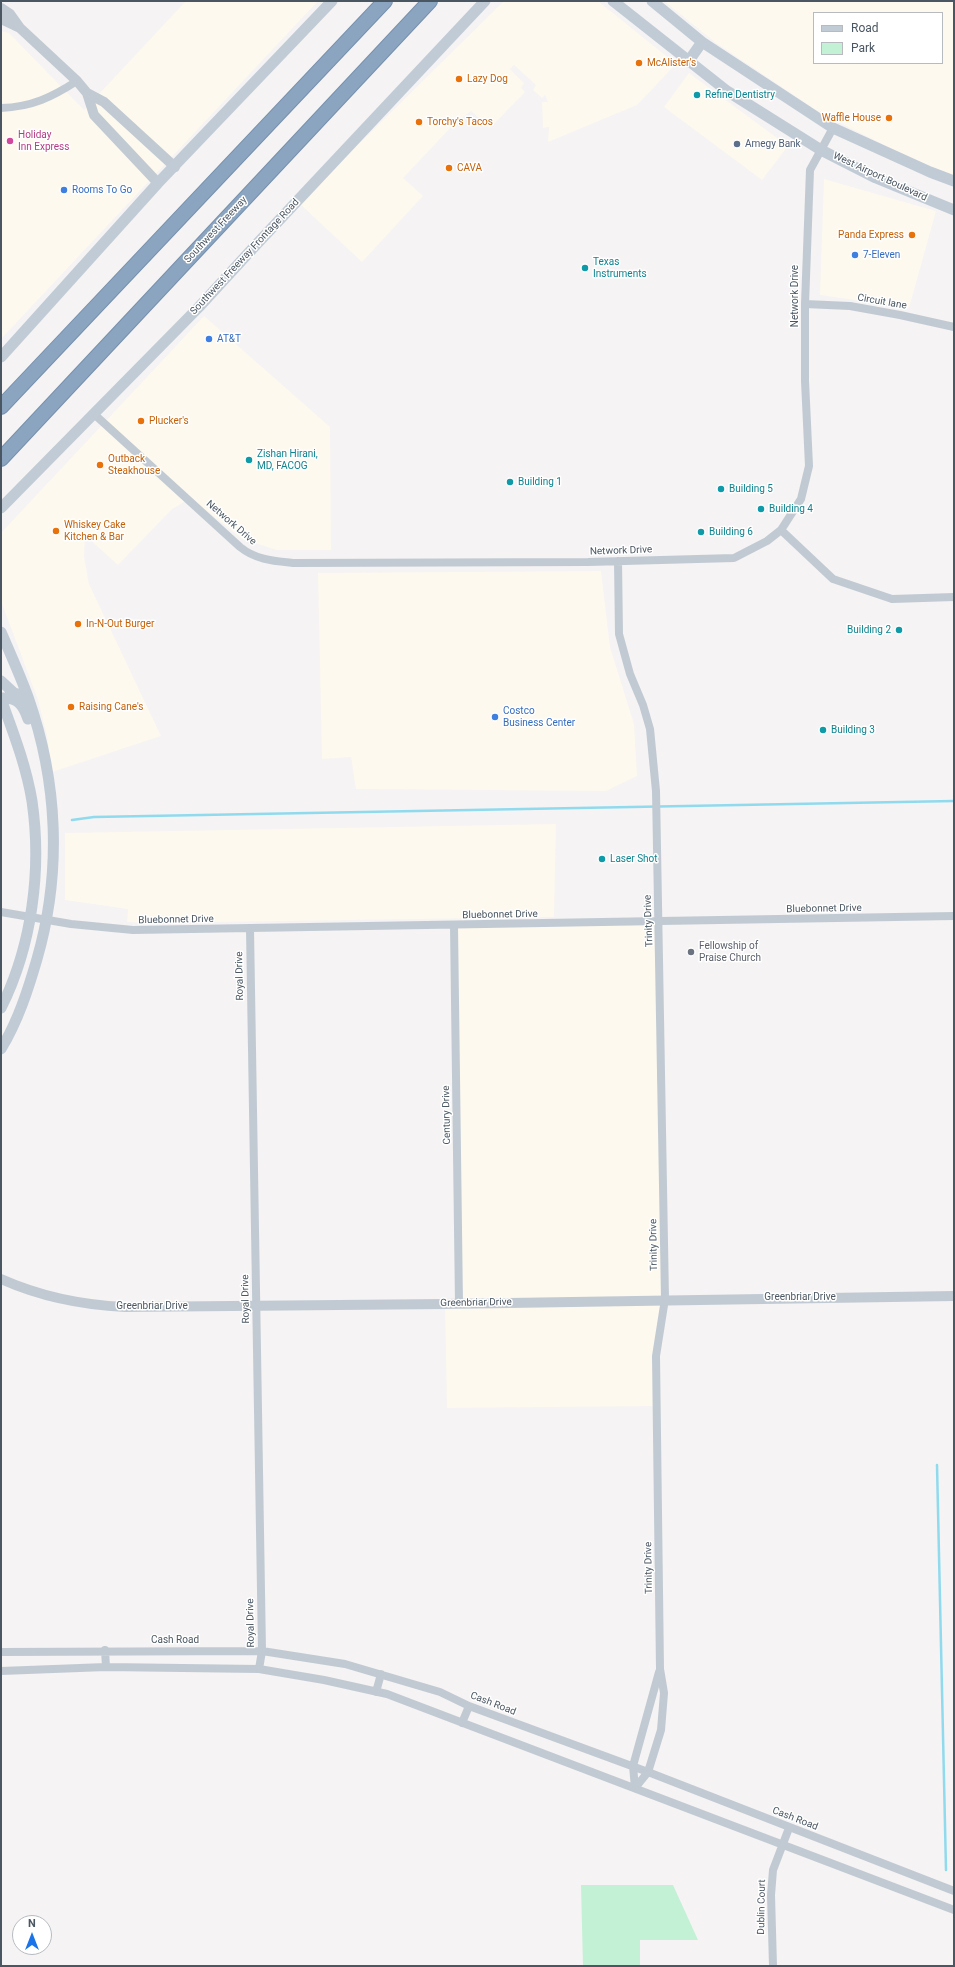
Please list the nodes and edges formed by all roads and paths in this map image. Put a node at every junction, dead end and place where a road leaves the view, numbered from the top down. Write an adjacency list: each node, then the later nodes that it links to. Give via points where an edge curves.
1 (332, 1): 17 (main road)
2 (385, 1): 24 (highway)
3 (430, 1): 26 (highway, Southwest Freeway)
4 (485, 1): 25 (main road, Southwest Freeway Frontage Road, via 200,307)
5 (613, 1): 11 (main road, West Airport Boulevard)
6 (652, 1): 10 (main road)
7 (1, 8): 9 (street, via 10,14)
8 (1, 19): 9 (street)
9 (20, 28): 12 (street)
10 (702, 42): 11 (main road); 15 (main road)
11 (688, 62): 16 (main road, West Airport Boulevard, via 727,91)
12 (77, 81): 13 (street); 14 (street, via 36,104)
13 (87, 93): 17 (street, via 104,102); 19 (street, via 94,115)
14 (1, 108)
15 (833, 128): 16 (street, Network Drive); 18 (main road)
16 (821, 150): 20 (main road, West Airport Boulevard, via 876,178); 21 (street, Network Drive, via 810,170)
17 (175, 167): 19 (main road)
18 (954, 181)
19 (158, 183): 23 (main road)
20 (954, 210)
21 (805, 304): 22 (street, Circuit lane, via 850,306); 28 (street, Network Drive, via 809,466 801,500)
22 (954, 327)
23 (1, 357)
24 (1, 407)
25 (94, 414): 27 (main road, Southwest Freeway Frontage Road); 29 (street, Network Drive, via 244,550 270,561)
26 (1, 459)
27 (2, 507)
28 (781, 530): 29 (street, Network Drive, via 767,541 734,558); 30 (street, via 833,579 892,599)
29 (618, 561): 40 (street, Trinity Drive, via 619,634 650,729 656,791)
30 (954, 597)
31 (1, 632): 33 (main road)
32 (1, 681): 33 (main road, via 14,693)
33 (28, 696): 35 (main road)
34 (1, 698): 35 (main road, via 10,698 22,704 32,730); 38 (main road, via 20,750 32,799 36,850)
35 (40, 735): 39 (main road, via 52,797 54,823 52,887)
36 (1, 912): 38 (street, Bluebonnet Drive)
37 (954, 916): 40 (street, Bluebonnet Drive)
38 (30, 917): 39 (street, Bluebonnet Drive); 43 (main road)
39 (47, 920): 42 (street, Bluebonnet Drive, via 96,928 133,930); 44 (main road)
40 (659, 922): 41 (street, Bluebonnet Drive); 49 (street, Trinity Drive)
41 (454, 926): 42 (street, Bluebonnet Drive); 50 (street, Century Drive)
42 (250, 929): 51 (street, Royal Drive)
43 (7, 997): 44 (main road); 45 (main road)
44 (22, 1004): 46 (main road)
45 (1, 1008)
46 (1, 1049)
47 (1, 1279): 51 (street, Greenbriar Drive, via 29,1290 104,1306)
48 (954, 1296): 49 (street, Greenbriar Drive)
49 (665, 1299): 50 (street, Greenbriar Drive); 57 (street, Trinity Drive, via 656,1356)
50 (459, 1304): 51 (street, Greenbriar Drive)
51 (256, 1306): 53 (street, Royal Drive)
52 (105, 1650): 53 (street, Cash Road); 54 (street, Cash Road); 55 (street)
53 (262, 1650): 56 (street, Royal Drive); 59 (street, Cash Road, via 345,1664)
54 (1, 1652)
55 (106, 1667): 56 (street); 58 (street)
56 (259, 1669): 60 (street)
57 (660, 1669): 63 (street, Trinity Drive); 64 (street, Trinity Drive, via 664,1710 661,1730)
58 (1, 1671)
59 (381, 1674): 60 (street); 61 (street, Cash Road, via 440,1692)
60 (376, 1692): 62 (street, via 412,1702)
61 (469, 1706): 62 (street); 63 (street, Cash Road)
62 (462, 1723): 65 (street)
63 (633, 1766): 64 (street, Cash Road); 65 (street, Trinity Drive)
64 (648, 1772): 65 (street, Trinity Drive); 66 (street, Cash Road)
65 (635, 1788): 67 (street)
66 (789, 1828): 67 (street, Dublin Court); 68 (street, Cash Road)
67 (782, 1845): 69 (street); 70 (street, Dublin Court, via 773,1870 772,1882)
68 (954, 1891)
69 (953, 1907)
70 (772, 1966)

